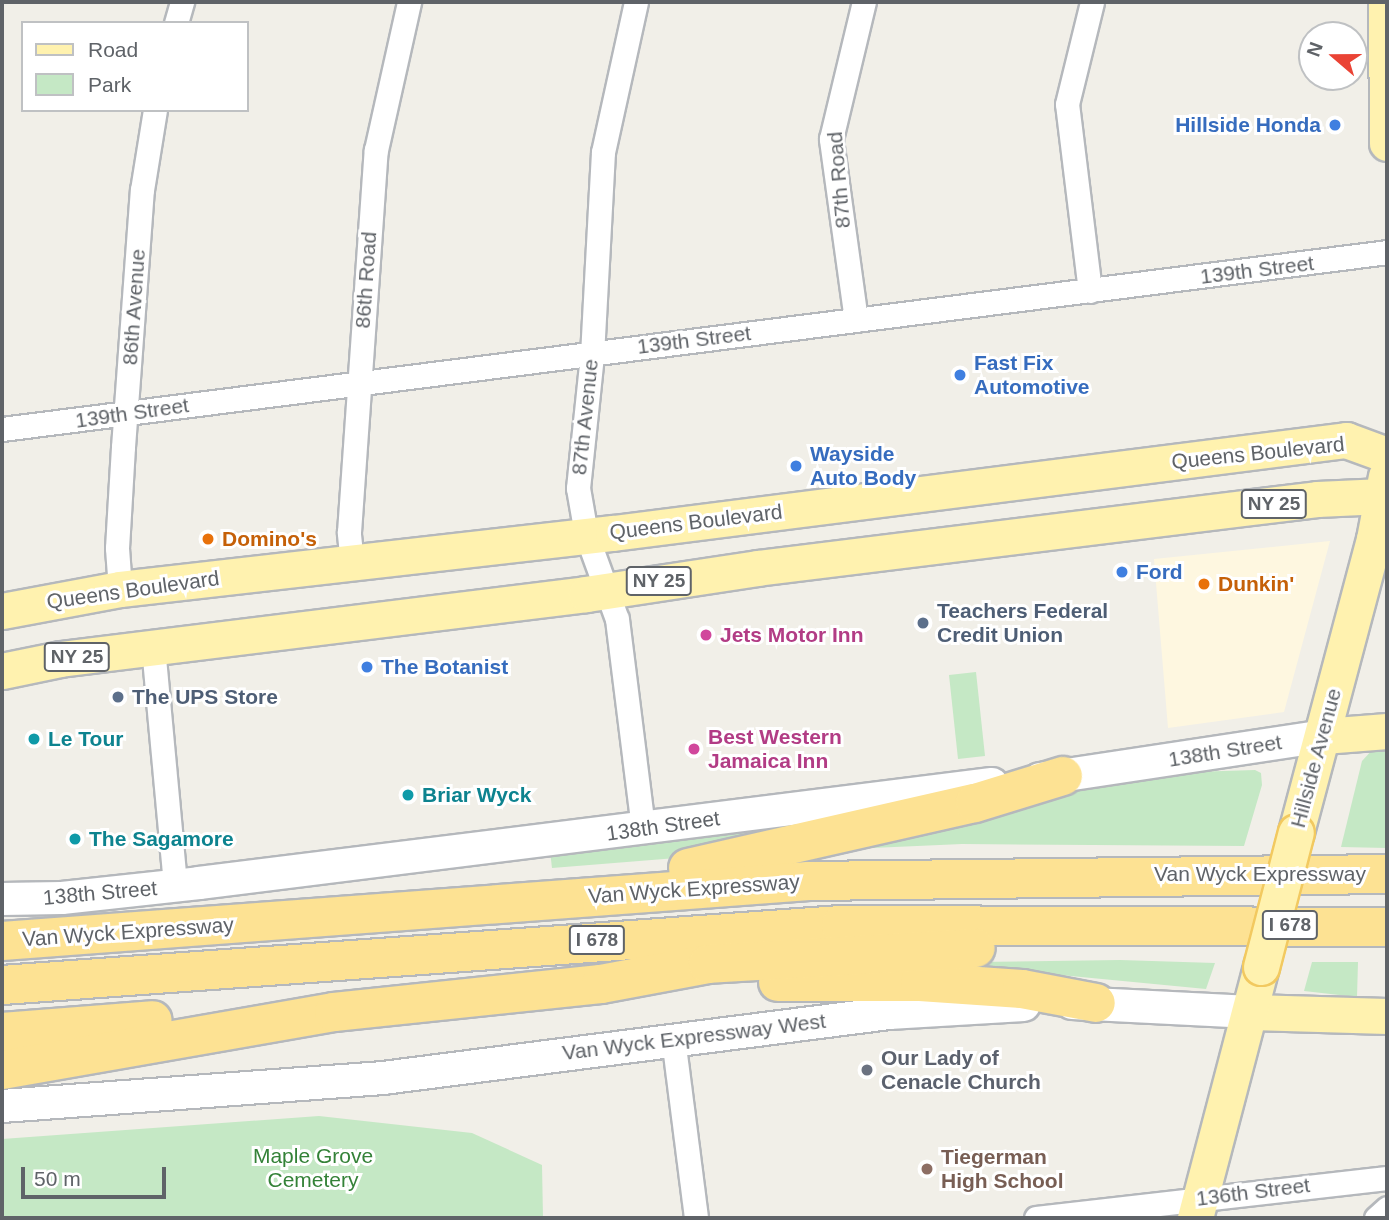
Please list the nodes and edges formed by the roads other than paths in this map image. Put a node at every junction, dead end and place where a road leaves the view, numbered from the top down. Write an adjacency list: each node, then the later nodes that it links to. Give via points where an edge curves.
1 (181, 2): 7 (street)
2 (409, 2): 14 (street, 86th Road, via 376,150)
3 (636, 2): 13 (street, 87th Avenue, via 603,152)
4 (864, 2): 12 (street, 87th Road, via 831,139)
5 (1092, 2): 11 (street, via 1069,86 1067,113)
6 (1386, 2): 9 (main road)
7 (176, 21)
8 (155, 112): 15 (street, 86th Avenue, via 142,190)
9 (1387, 143)
10 (1387, 253): 11 (street, 139th Street)
11 (1090, 291): 12 (street, 139th Street)
12 (856, 320): 13 (street, 139th Street)
13 (592, 355): 14 (street, 139th Street); 19 (street, 87th Avenue, via 578,488)
14 (358, 383): 15 (street, 139th Street); 20 (street, 86th Road, via 349,532)
15 (126, 413): 16 (street, 139th Street); 21 (street, 86th Avenue, via 117,548)
16 (2, 429)
17 (1387, 457): 18 (main road, Hillside Avenue); 19 (main road, Queens Boulevard, via 1346,440)
18 (1385, 496): 22 (main road, NY 25, via 1227,510); 27 (main road, Hillside Avenue)
19 (586, 534): 20 (main road, Queens Boulevard); 22 (street, 87th Avenue)
20 (352, 563): 21 (main road, Queens Boulevard)
21 (120, 589): 23 (main road, Queens Boulevard)
22 (609, 590): 24 (main road, NY 25); 29 (street, 87th Avenue, via 628,688)
23 (2, 611)
24 (153, 647): 25 (main road, NY 25); 31 (street)
25 (2, 671)
26 (1387, 732): 27 (main road)
27 (1322, 736): 28 (main road, 138th Street); 43 (main road, Hillside Avenue, bridge)
28 (1063, 776): 29 (main road, 138th Street); 33 (highway, via 975,803 764,853)
29 (643, 829): 31 (main road, 138th Street)
30 (1387, 874): 33 (highway, Van Wyck Expressway / I 678, via 809,881)
31 (176, 885): 32 (main road, 138th Street, via 62,898)
32 (2, 899)
33 (523, 902): 37 (highway, Van Wyck Expressway / I 678)
34 (1193, 924): 35 (highway, Van Wyck Expressway / I 678); 39 (highway, via 1006,947 756,959); 40 (highway, Van Wyck Expressway / I 678, via 794,927)
35 (1387, 927)
36 (2, 935): 37 (highway)
37 (45, 938): 38 (highway, Van Wyck Expressway / I 678)
38 (2, 941)
39 (600, 984): 41 (highway, via 920,982 1022,989); 42 (highway)
40 (2, 985)
41 (1096, 1003): 43 (main road, Van Wyck Expressway West); 46 (main road, Van Wyck Expressway West, via 942,1008)
42 (334, 1012): 45 (highway, via 210,1015); 47 (highway)
43 (1251, 1012): 44 (main road, Van Wyck Expressway West); 52 (main road, Hillside Avenue)
44 (1387, 1016)
45 (2, 1032)
46 (673, 1038): 50 (main road, Van Wyck Expressway West, via 383,1078); 54 (street)
47 (98, 1053): 48 (highway); 49 (highway)
48 (2, 1060)
49 (2, 1070)
50 (2, 1106)
51 (1387, 1178): 52 (street, 136th Street)
52 (1198, 1208): 55 (street, 136th Street)
53 (1387, 1208): 56 (street)
54 (696, 1218)
55 (1036, 1218)
56 (1376, 1218)

